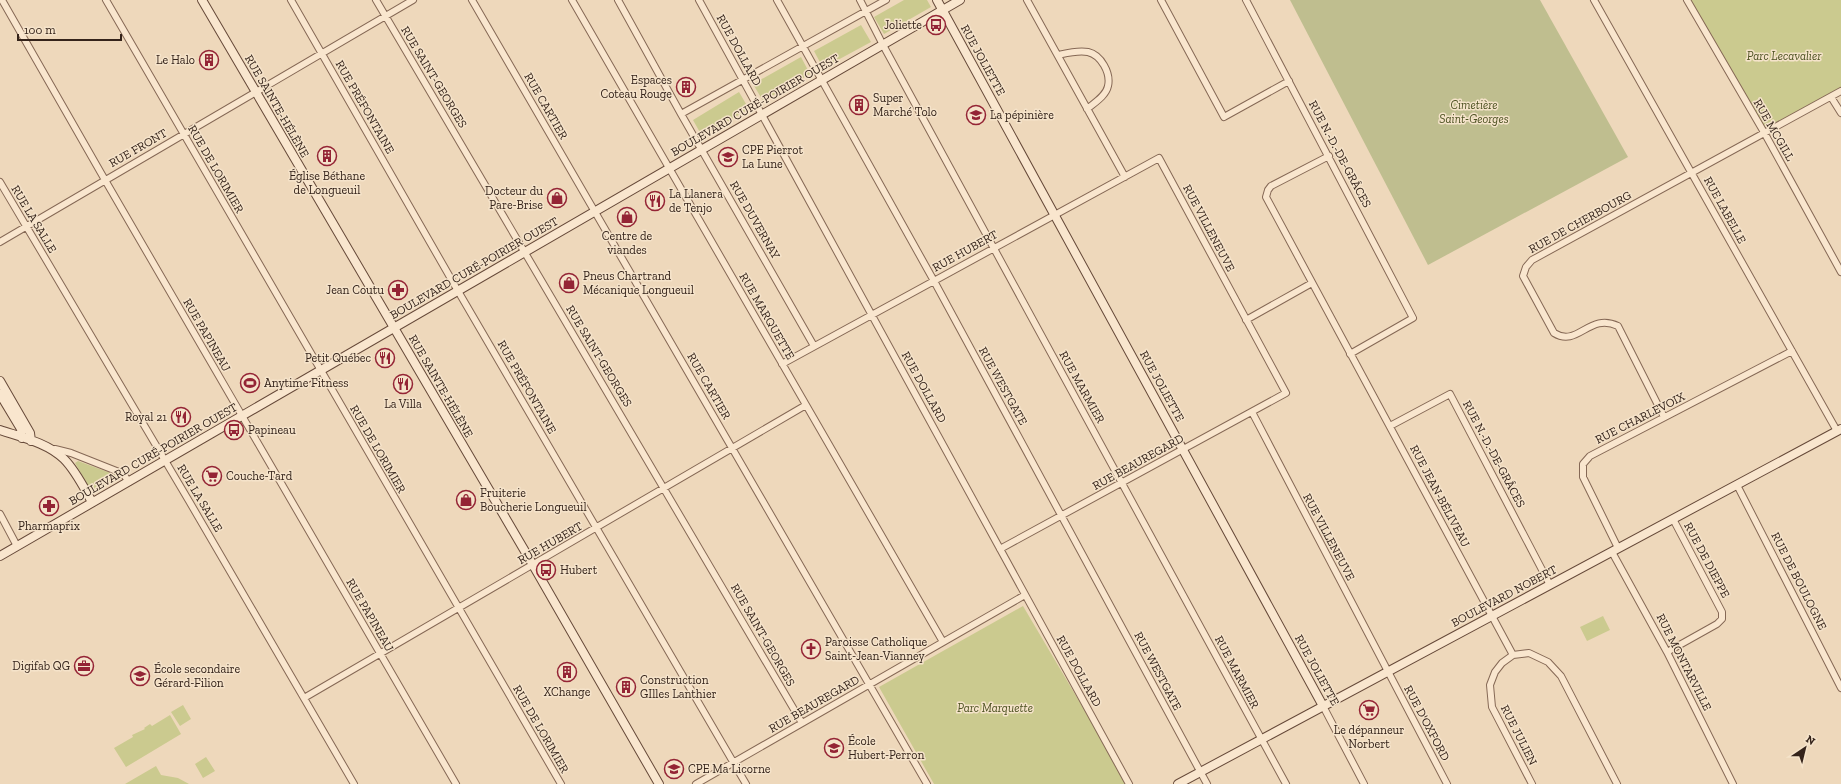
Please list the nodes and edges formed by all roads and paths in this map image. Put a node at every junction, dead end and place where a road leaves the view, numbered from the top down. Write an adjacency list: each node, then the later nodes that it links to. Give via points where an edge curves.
1 (2, 0): 46 (street, RUE PAPINEAU)
2 (106, 0): 38 (street, RUE DE LORIMIER)
3 (202, 0): 32 (street, RUE SAINTE-HÉLÈNE)
4 (291, 0): 26 (street, RUE PRÉFONTAINE)
5 (376, 0): 23 (street, RUE SAINT-GEORGES)
6 (412, 0): 23 (street, RUE FRONT)
7 (472, 0): 48 (street, RUE CARTIER)
8 (572, 0): 43 (street, RUE MARQUETTE)
9 (618, 0): 36 (street, RUE DUVERNAY)
10 (699, 0): 28 (street, RUE DOLLARD)
11 (778, 0): 25 (street, RUE WESTGATE)
12 (860, 0): 22 (street, RUE MARMIER)
13 (886, 0): 22 (street)
14 (937, 0): 21 (street, RUE JOLIETTE)
15 (960, 0): 21 (street, BOULEVARD CURÉ-POIRIER OUEST)
16 (1027, 0): 27 (street)
17 (1161, 0): 30 (street, via 1224,117)
18 (1246, 0): 30 (street, RUE N.-D.-DE-GRÂCES)
19 (1594, 0): 44 (street, RUE LABELLE)
20 (1687, 0): 39 (street, RUE MCGILL)
21 (943, 10): 24 (street, BOULEVARD CURÉ-POIRIER OUEST); 49 (street, RUE JOLIETTE)
22 (866, 11): 24 (street, RUE MARMIER); 25 (street)
23 (385, 16): 26 (street, RUE FRONT); 53 (street, RUE SAINT-GEORGES)
24 (883, 45): 29 (street, BOULEVARD CURÉ-POIRIER OUEST); 52 (street, RUE MARMIER)
25 (803, 46): 28 (street); 29 (street, RUE WESTGATE)
26 (322, 53): 32 (street, RUE FRONT); 57 (street, RUE PRÉFONTAINE)
27 (1058, 55): 34 (street); 34 (street, via 1089,52 1098,57 1104,66 1108,76 1108,87)
28 (743, 80): 36 (street); 37 (street, RUE DOLLARD)
29 (821, 81): 37 (street, BOULEVARD CURÉ-POIRIER OUEST); 55 (street, RUE WESTGATE)
30 (1289, 81): 41 (street, RUE N.-D.-DE-GRÂCES)
31 (1841, 91): 33 (street, RUE DE CHERBOURG)
32 (255, 92): 38 (street, RUE FRONT); 60 (street, RUE SAINTE-HÉLÈNE)
33 (1831, 97): 35 (street); 39 (street, RUE DE CHERBOURG)
34 (1087, 109): 45 (street)
35 (1841, 113)
36 (681, 114): 40 (street, RUE DUVERNAY)
37 (762, 115): 40 (street, BOULEVARD CURÉ-POIRIER OUEST); 58 (street, RUE DOLLARD)
38 (184, 134): 46 (street, RUE FRONT); 65 (street, RUE DE LORIMIER)
39 (1764, 134): 44 (street, RUE DE CHERBOURG); 54 (street, RUE MCGILL)
40 (702, 150): 43 (street, BOULEVARD CURÉ-POIRIER OUEST); 61 (street, RUE DUVERNAY)
41 (1329, 156): 56 (street, RUE JEAN-BÉLIVEAU, via 1271,186 1266,197); 63 (street, RUE N.-D.-DE-GRÂCES, via 1413,318)
42 (1159, 158): 45 (street, RUE HUBERT); 59 (street, RUE VILLENEUVE)
43 (669, 169): 48 (street, BOULEVARD CURÉ-POIRIER OUEST); 64 (street, RUE MARQUETTE)
44 (1692, 174): 62 (street, RUE LABELLE); 72 (street, RUE DE CHERBOURG, via 1532,260 1523,276 1551,328 1560,336 1570,336 1601,321 1618,326)
45 (1124, 177): 49 (street, RUE HUBERT)
46 (104, 180): 50 (street, RUE FRONT); 71 (street, RUE PAPINEAU)
47 (0, 182): 50 (street, RUE LA SALLE)
48 (595, 212): 53 (street, BOULEVARD CURÉ-POIRIER OUEST); 79 (street, RUE CARTIER)
49 (1054, 215): 52 (street, RUE HUBERT); 80 (street, RUE JOLIETTE)
50 (26, 226): 51 (street, RUE FRONT); 81 (street, RUE LA SALLE)
51 (0, 242)
52 (994, 248): 55 (street, RUE HUBERT); 83 (street, RUE MARMIER)
53 (524, 253): 57 (street, BOULEVARD CURÉ-POIRIER OUEST); 85 (street, RUE SAINT-GEORGES)
54 (1841, 272)
55 (934, 281): 58 (street, RUE HUBERT); 88 (street, RUE WESTGATE)
56 (1312, 283): 59 (street); 63 (street, RUE JEAN-BÉLIVEAU)
57 (458, 291): 60 (street, BOULEVARD CURÉ-POIRIER OUEST); 90 (street, RUE PRÉFONTAINE)
58 (872, 315): 61 (street, RUE HUBERT); 92 (street, RUE DOLLARD)
59 (1246, 320): 67 (street, RUE VILLENEUVE)
60 (394, 329): 65 (street, BOULEVARD CURÉ-POIRIER OUEST); 95 (street, RUE SAINTE-HÉLÈNE)
61 (814, 346): 64 (street, RUE HUBERT)
62 (1792, 351): 72 (street, RUE CHARLEVOIX); 75 (street, RUE LABELLE)
63 (1350, 354): 73 (street, RUE JEAN-BÉLIVEAU)
64 (782, 364): 69 (street, RUE MARQUETTE)
65 (320, 372): 71 (street, BOULEVARD CURÉ-POIRIER OUEST); 98 (street, RUE DE LORIMIER)
66 (0, 381): 77 (street, via 30,433)
67 (1286, 393): 70 (street, RUE BEAUREGARD)
68 (0, 394): 76 (street, via 21,429)
69 (806, 405): 79 (street, RUE HUBERT); 100 (street, RUE MARQUETTE)
70 (1252, 412): 80 (street, RUE BEAUREGARD); 104 (street, RUE VILLENEUVE)
71 (242, 417): 81 (street, BOULEVARD CURÉ-POIRIER OUEST); 102 (street, RUE PAPINEAU)
72 (1664, 417): 93 (street, RUE CHARLEVOIX, via 1590,456 1583,464 1583,477)
73 (1390, 426): 96 (street, RUE N.-D.-DE-GRÂCES, via 1450,394); 99 (street, RUE JEAN-BÉLIVEAU)
74 (0, 430): 76 (street)
75 (1839, 430): 84 (street, BOULEVARD NOBERT)
76 (22, 438): 77 (street)
77 (31, 442): 78 (street)
78 (47, 447): 82 (street, via 119,472); 86 (street, via 67,462)
79 (732, 449): 85 (street, RUE HUBERT); 105 (street, RUE CARTIER)
80 (1183, 450): 83 (street, RUE BEAUREGARD); 108 (street, RUE JOLIETTE)
81 (165, 461): 82 (street, BOULEVARD CURÉ-POIRIER OUEST); 107 (street, RUE LA SALLE)
82 (128, 482): 86 (street, BOULEVARD CURÉ-POIRIER OUEST)
83 (1122, 483): 88 (street, RUE BEAUREGARD); 110 (street, RUE MARMIER)
84 (1737, 485): 89 (street, BOULEVARD NOBERT); 106 (street, RUE DE BOULOGNE)
85 (664, 488): 90 (street, RUE HUBERT); 109 (street, RUE SAINT-GEORGES)
86 (92, 502): 91 (street, BOULEVARD CURÉ-POIRIER OUEST)
87 (0, 514): 91 (street)
88 (1061, 516): 92 (street, RUE BEAUREGARD); 112 (street, RUE WESTGATE)
89 (1673, 519): 93 (street, BOULEVARD NOBERT); 101 (street, RUE DE DIEPPE, via 1722,612 1722,619)
90 (597, 528): 95 (street, RUE HUBERT); 111 (street, RUE PRÉFONTAINE)
91 (17, 546): 94 (street, BOULEVARD CURÉ-POIRIER OUEST)
92 (1000, 549): 97 (street, RUE DOLLARD)
93 (1615, 550): 96 (street, BOULEVARD NOBERT); 101 (street, RUE MONTARVILLE)
94 (0, 556)
95 (533, 565): 98 (street, RUE HUBERT); 116 (street, RUE SAINTE-HÉLÈNE)
96 (1550, 585): 99 (street, BOULEVARD NOBERT)
97 (1025, 595): 100 (street, RUE BEAUREGARD); 120 (street, RUE DOLLARD)
98 (458, 607): 102 (street, RUE HUBERT); 115 (street, RUE DE LORIMIER)
99 (1492, 616): 103 (street, RUE JEAN-BÉLIVEAU); 104 (street, BOULEVARD NOBERT)
100 (944, 642): 105 (street, RUE BEAUREGARD)
101 (1667, 652): 128 (street, RUE MONTARVILLE)
102 (379, 653): 107 (street, RUE HUBERT); 114 (street, RUE PAPINEAU)
103 (1513, 655): 126 (street, RUE JULIEN, via 1502,662 1495,672 1490,686 1492,707); 127 (street, via 1529,653 1548,662 1561,676)
104 (1387, 672): 108 (street, BOULEVARD NOBERT); 125 (street, RUE D'OXFORD)
105 (869, 684): 109 (street, RUE BEAUREGARD); 119 (street, RUE CARTIER)
106 (1841, 688)
107 (304, 698): 113 (street, RUE LA SALLE)
108 (1323, 706): 110 (street, BOULEVARD NOBERT); 124 (street, RUE JOLIETTE)
109 (802, 723): 111 (street, RUE BEAUREGARD)
110 (1261, 739): 112 (street, BOULEVARD NOBERT); 123 (street, RUE MARMIER)
111 (734, 762): 117 (street, RUE BEAUREGARD); 118 (street, RUE PRÉFONTAINE)
112 (1200, 772): 121 (street, BOULEVARD NOBERT); 122 (street, RUE WESTGATE)
113 (354, 784)
114 (456, 784)
115 (561, 784)
116 (659, 784)
117 (696, 784)
118 (746, 784)
119 (927, 784)
120 (1129, 784)
121 (1178, 784)
122 (1207, 784)
123 (1286, 784)
124 (1364, 784)
125 (1447, 784)
126 (1532, 784)
127 (1617, 784)
128 (1733, 784)

